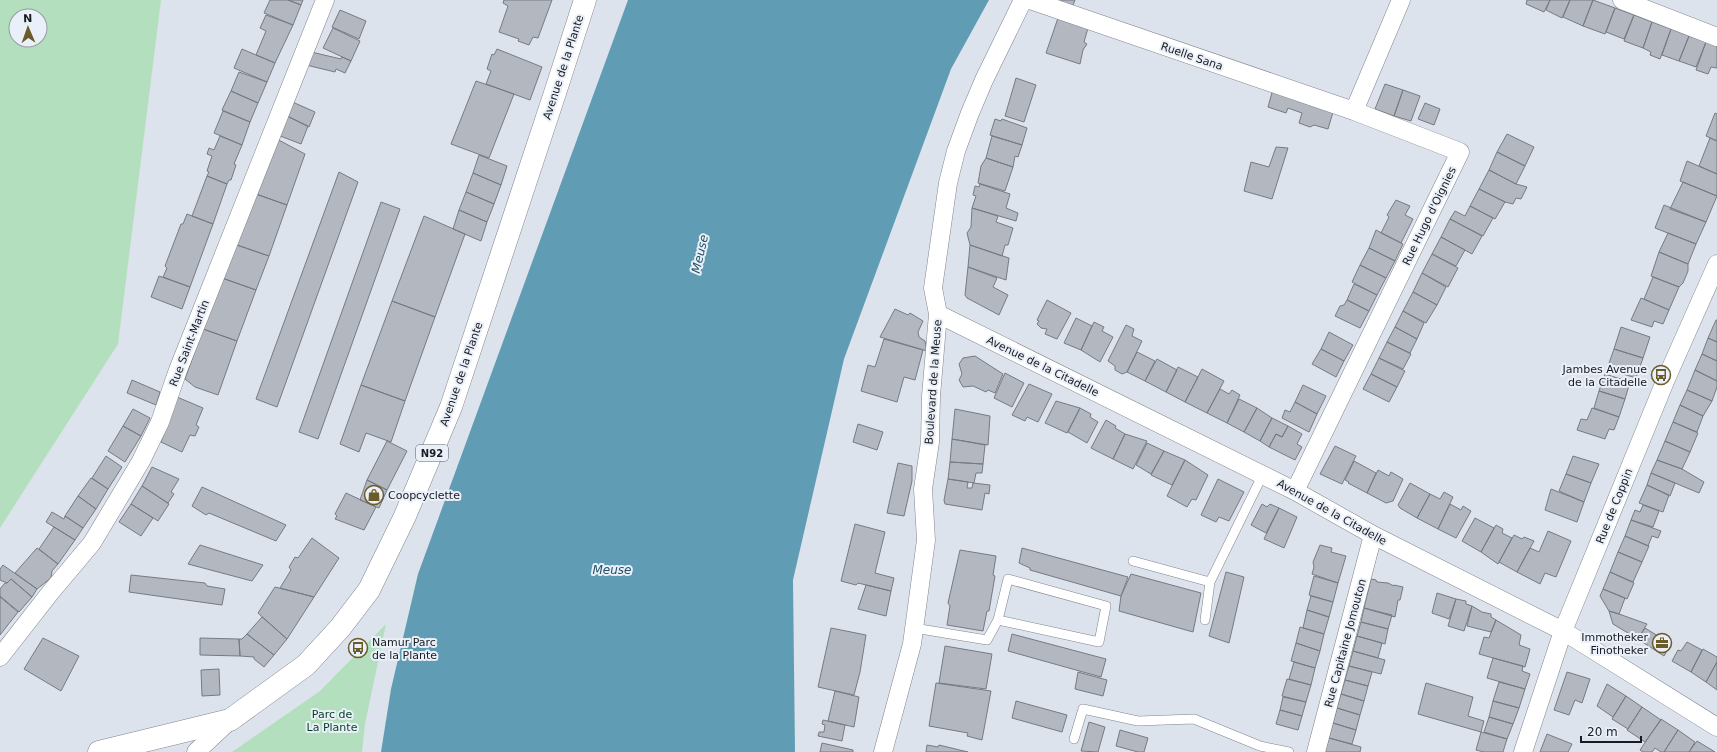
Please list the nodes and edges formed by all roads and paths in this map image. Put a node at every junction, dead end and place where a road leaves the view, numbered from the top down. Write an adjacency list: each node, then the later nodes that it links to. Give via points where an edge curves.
1 (325, 0): 20 (street, Rue Saint-Martin, via 157,428 92,543)
2 (585, 0): 21 (main road, Avenue de la Plante / N92, via 451,407 405,516 369,590 340,628 306,665)
3 (1023, 0): 10 (street, Boulevard de la Meuse, via 984,80 956,152 948,183 933,288)
4 (1030, 0): 8 (street, Ruelle Sana)
5 (1401, 0): 8 (street)
6 (1622, 0): 7 (street)
7 (1717, 37)
8 (1354, 111): 12 (street, Rue Hugo d'Oignies, via 1460,152)
9 (1717, 264): 19 (street, Rue de Coppin, via 1654,408)
10 (938, 314): 11 (street, Avenue de la Citadelle); 18 (street, Boulevard de la Meuse, via 930,442 923,489 926,540)
11 (1263, 474): 12 (street, Avenue de la Citadelle); 15 (lane)
12 (1295, 490): 13 (street, Avenue de la Citadelle)
13 (1373, 535): 19 (street, Avenue de la Citadelle); 28 (street, Rue Capitaine Jomouton)
14 (1133, 561): 15 (lane)
15 (1210, 582): 17 (lane)
16 (998, 620): 16 (lane, via 1099,642 1106,606 1008,579); 18 (lane, via 987,640)
17 (1205, 620)
18 (914, 628): 26 (street, Boulevard de la Meuse, via 912,644)
19 (1563, 631): 22 (street, Avenue de la Citadelle); 29 (street, Rue de Coppin)
20 (0, 657)
21 (230, 720): 24 (main road, Avenue de la Plante / N92); 25 (street)
22 (1717, 727)
23 (1074, 739): 27 (lane, via 1083,709 1138,721 1194,719 1260,746)
24 (99, 752)
25 (196, 752)
26 (882, 752)
27 (1289, 752)
28 (1316, 752)
29 (1523, 752)

